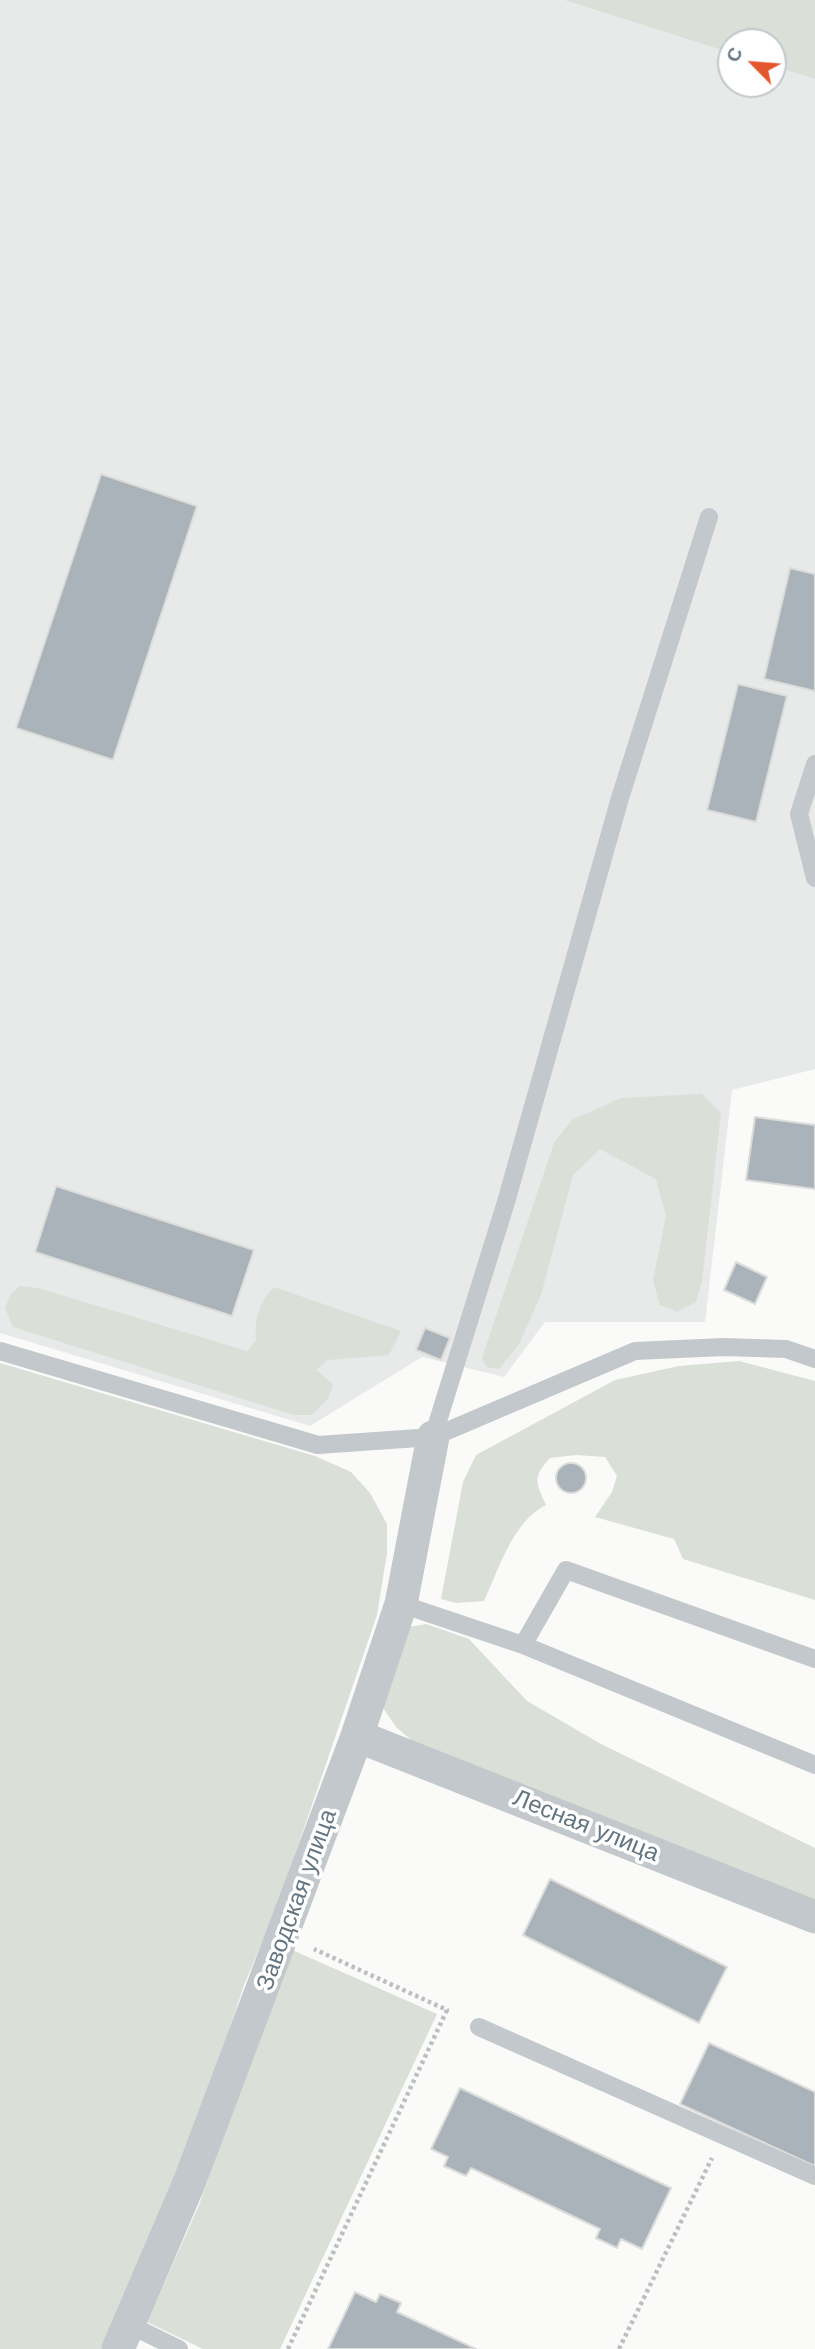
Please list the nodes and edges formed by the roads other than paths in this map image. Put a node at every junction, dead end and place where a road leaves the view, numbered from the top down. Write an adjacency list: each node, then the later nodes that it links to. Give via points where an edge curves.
1 (709, 517): 6 (lane, via 620,797 506,1202)
2 (815, 764): 3 (lane, via 799,814)
3 (815, 878)
4 (0, 1351): 6 (lane, via 318,1445)
5 (815, 1359): 6 (lane, via 786,1349 635,1351)
6 (433, 1437): 7 (street, Заводская улица)
7 (401, 1604): 8 (lane); 10 (street, Заводская улица)
8 (523, 1645): 9 (lane, via 566,1570); 11 (lane)
9 (815, 1659)
10 (357, 1736): 12 (street, Лесная улица); 15 (street, Заводская улица, via 189,2183)
11 (815, 1765)
12 (815, 1917)
13 (479, 2028): 14 (lane)
14 (815, 2176)
15 (123, 2336): 16 (lane)
16 (179, 2349)

